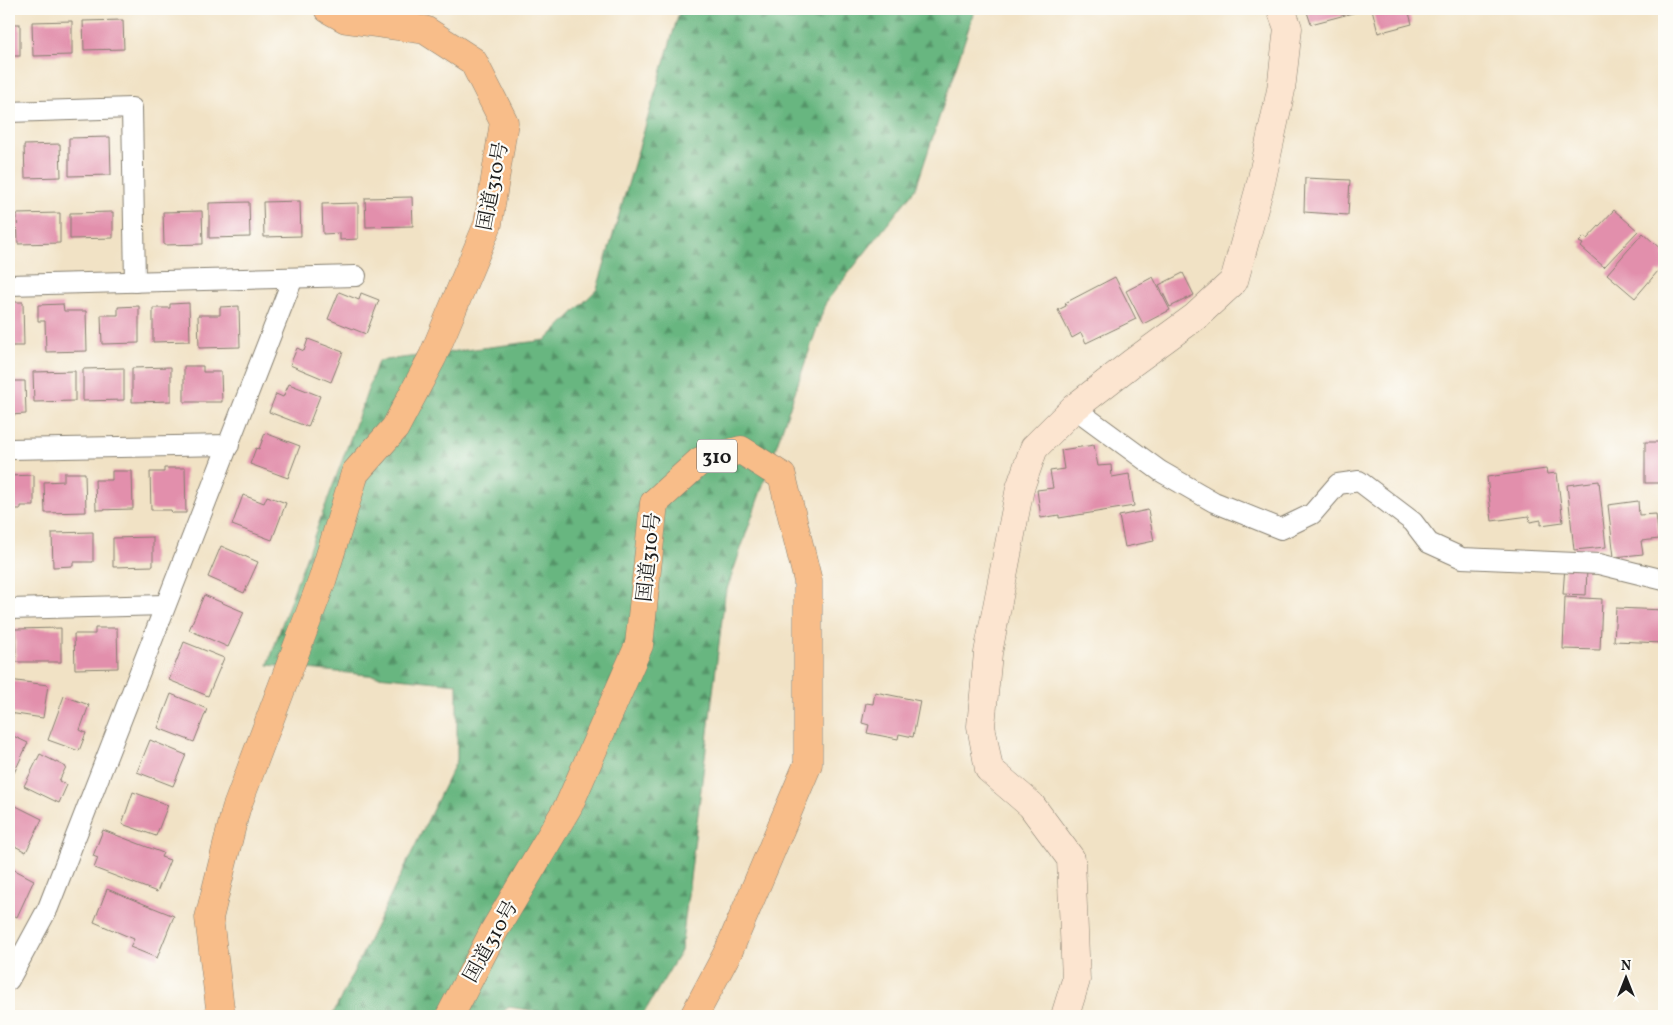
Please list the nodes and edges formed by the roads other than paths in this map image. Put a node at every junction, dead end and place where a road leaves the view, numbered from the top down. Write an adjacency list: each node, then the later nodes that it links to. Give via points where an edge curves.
1 (328, 9): 16 (highway, 国道310号, via 346,19 425,30 473,61 504,122 488,224 433,356 395,428 355,473 322,581 236,809 209,918)
2 (1281, 9): 8 (street, via 1288,28 1281,90 1261,183 1234,281 1195,317)
3 (9, 112): 6 (street, via 132,108)
4 (356, 276): 5 (street)
5 (292, 278): 6 (street); 9 (street)
6 (135, 282): 7 (street)
7 (9, 285)
8 (1074, 408): 11 (street, via 1160,471 1214,502 1281,529 1312,514 1338,484 1359,481 1413,522 1429,543 1462,558 1598,564); 19 (street, via 1034,448 1020,488 988,653 980,726 989,769 1031,805 1071,859 1076,980)
9 (229, 445): 10 (street); 12 (street)
10 (9, 449)
11 (1664, 580)
12 (166, 606): 13 (street); 14 (street, via 48,908)
13 (9, 609)
14 (16, 952): 15 (street)
15 (9, 980)
16 (221, 1016)
17 (450, 1016): 18 (highway, 国道310号 / 310, via 494,931 569,805 639,645 654,503 700,461 741,450 782,476 808,581 808,764 729,950)
18 (694, 1016)
19 (1065, 1016)

